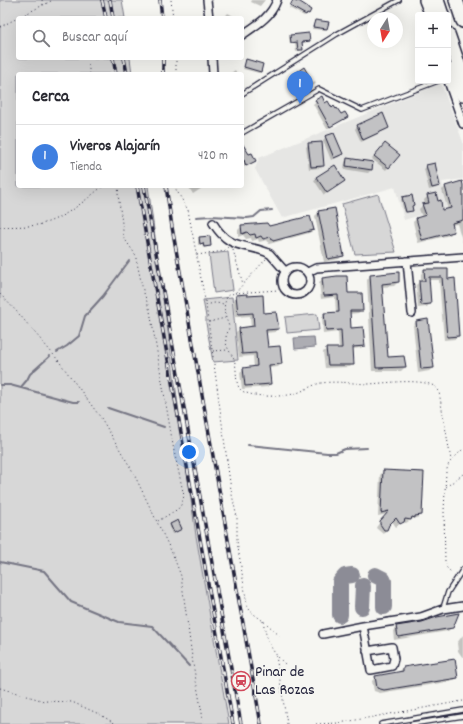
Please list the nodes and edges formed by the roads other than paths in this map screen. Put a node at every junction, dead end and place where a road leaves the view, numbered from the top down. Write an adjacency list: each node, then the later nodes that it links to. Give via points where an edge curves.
1 (207, 0): 11 (street)
2 (278, 0): 13 (street, via 260,24)
3 (399, 0): 21 (lane, via 337,34)
4 (422, 0): 8 (street)
5 (426, 0): 9 (highway)
6 (437, 0): 10 (highway)
7 (456, 0): 12 (highway)
8 (426, 12)
9 (431, 12)
10 (441, 12)
11 (209, 16)
12 (463, 21)
13 (244, 34)
14 (451, 43): 18 (highway)
15 (212, 60): 17 (street)
16 (451, 65): 22 (highway)
17 (213, 72)
18 (463, 78)
19 (430, 84): 24 (lane, via 362,110 319,89)
20 (449, 84): 23 (street)
21 (244, 93)
22 (463, 95)
23 (463, 124)
24 (244, 131)
25 (213, 223): 28 (street, via 220,234 230,242 270,254)
26 (463, 257): 27 (street)
27 (407, 261): 29 (street, via 316,268); 30 (street)
28 (285, 271): 29 (street, via 296,266); 29 (street, via 282,275 282,285 291,295 305,292 310,284)
29 (308, 272)
30 (412, 313)
31 (463, 568): 33 (lane, via 448,592)
32 (463, 606): 33 (street)
33 (443, 609): 34 (street, via 421,617)
34 (363, 626): 35 (street); 36 (street)
35 (323, 634)
36 (368, 651)
37 (463, 710): 39 (lane)
38 (463, 716): 40 (lane)
39 (381, 724)
40 (412, 724)

